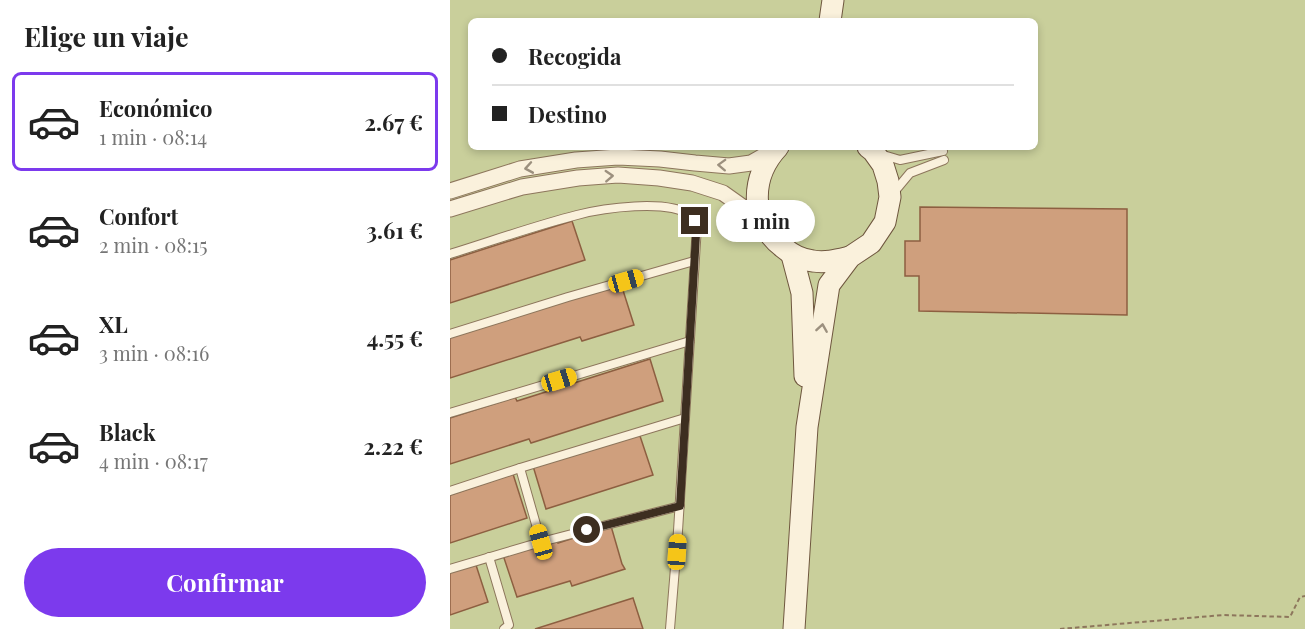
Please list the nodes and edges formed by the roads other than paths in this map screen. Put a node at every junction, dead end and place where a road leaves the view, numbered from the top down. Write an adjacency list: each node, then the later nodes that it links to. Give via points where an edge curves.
1 (833, 0): 3 (street)
2 (842, 0): 4 (street)
3 (831, 18)
4 (843, 18)
5 (774, 150): 9 (street, one-way to 9, via 751,163 729,166 618,157 576,160 520,169)
6 (776, 150): 12 (street, via 764,165 758,184 757,206)
7 (871, 150): 10 (street, via 882,165)
8 (873, 150): 10 (lane, via 900,160 944,156 910,173)
9 (450, 191)
10 (890, 197): 15 (street, via 885,222 870,243)
11 (450, 209): 12 (street, one-way to 12, via 522,187 578,178 659,177 723,193)
12 (764, 225): 14 (street)
13 (450, 254): 16 (lane, via 578,214 639,206 673,209 691,216 697,226)
14 (792, 255): 15 (street, via 830,262); 21 (street, via 802,293)
15 (849, 257): 21 (street, one-way to 15, via 829,285)
16 (694, 261): 17 (lane); 18 (lane)
17 (450, 334)
18 (690, 341): 19 (lane); 20 (lane)
19 (450, 413)
20 (685, 418): 22 (lane); 24 (lane)
21 (807, 427): 30 (street)
22 (520, 468): 23 (lane); 25 (lane)
23 (450, 491)
24 (680, 506): 25 (lane); 29 (lane)
25 (541, 542): 26 (lane)
26 (489, 557): 27 (lane); 28 (lane, via 509,625)
27 (450, 569)
28 (504, 629)
29 (670, 629)
30 (794, 629)

